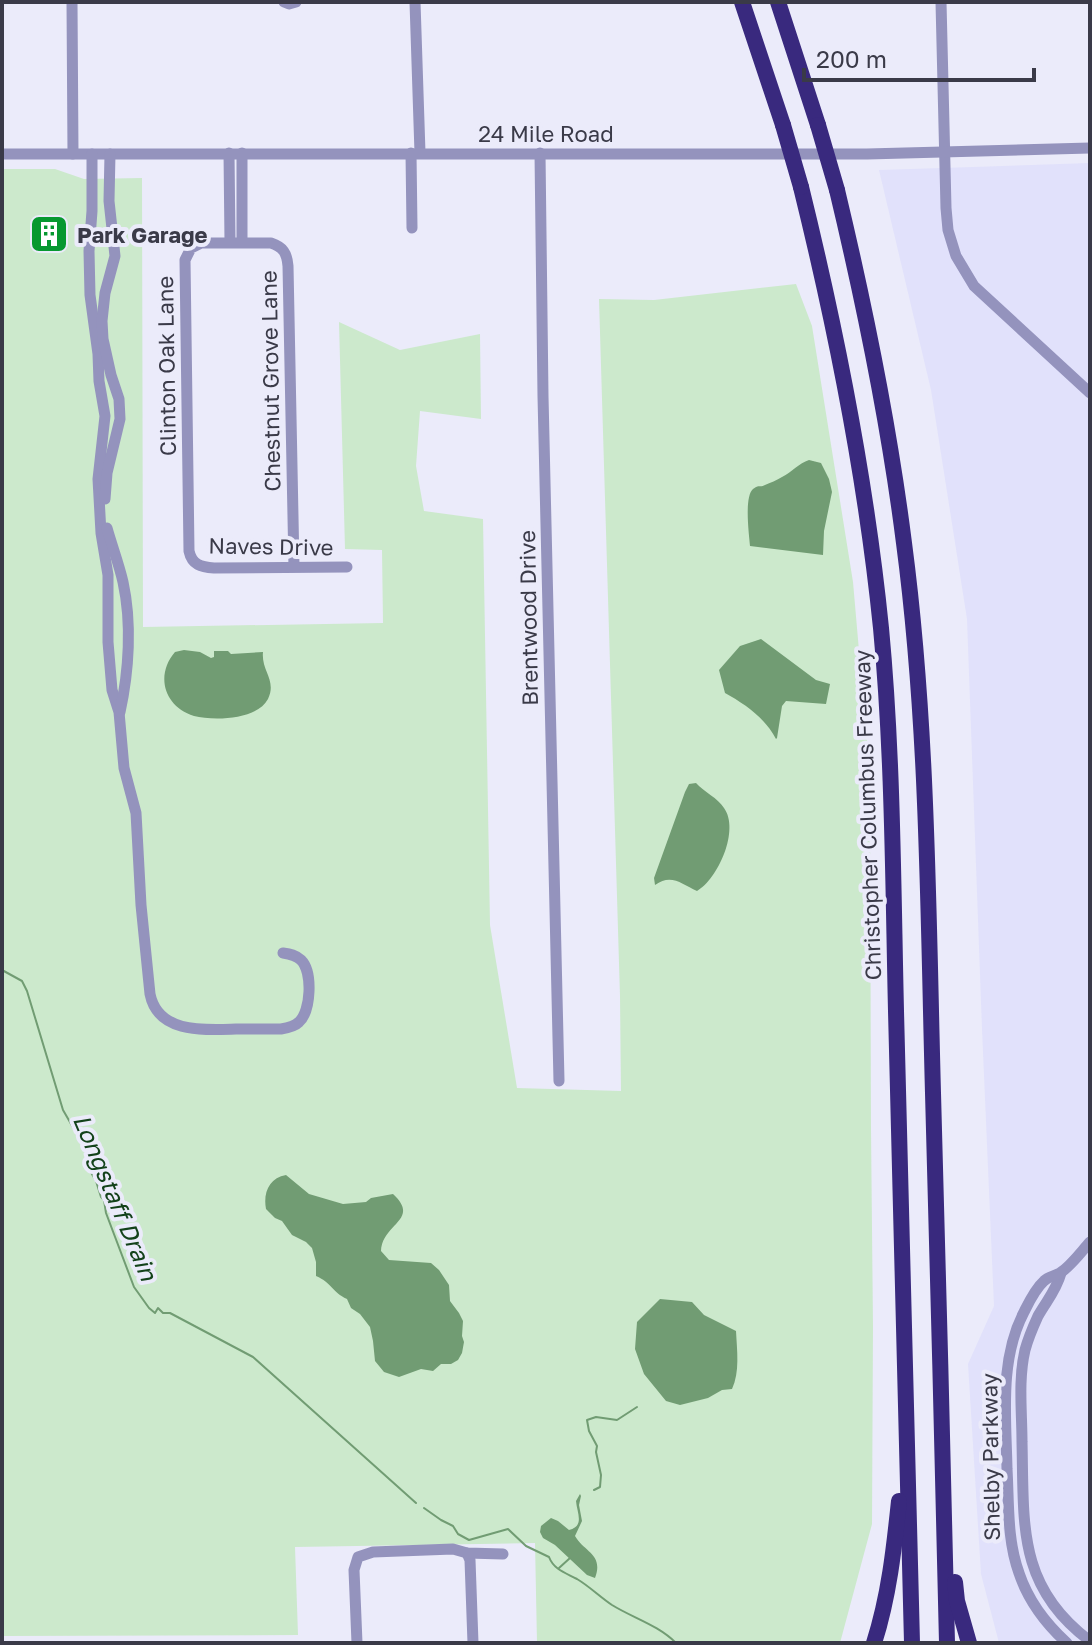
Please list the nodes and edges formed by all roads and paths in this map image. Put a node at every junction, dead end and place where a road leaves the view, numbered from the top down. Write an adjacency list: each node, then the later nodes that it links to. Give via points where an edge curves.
1 (72, 2): 15 (street)
2 (284, 2): 3 (street)
3 (296, 2)
4 (415, 2): 11 (street)
5 (742, 2): 37 (highway, Christopher Columbus Freeway, bridge, via 783,125 823,278 854,434 881,629 890,781)
6 (778, 2): 38 (highway, bridge, via 837,190 872,348 904,544 925,821)
7 (941, 2): 13 (street)
8 (1090, 148): 13 (street, 24 Mile Road)
9 (229, 153): 10 (street, 24 Mile Road); 17 (street, 24 Mile Road); 21 (street)
10 (242, 153): 11 (street, 24 Mile Road); 21 (street)
11 (415, 153): 12 (street, 24 Mile Road); 20 (street)
12 (540, 153): 13 (street, 24 Mile Road); 32 (street, Brentwood Drive)
13 (944, 153): 23 (street, via 948,230 964,272)
14 (2, 154): 15 (street, 24 Mile Road)
15 (73, 154): 16 (street, 24 Mile Road)
16 (92, 154): 17 (street, 24 Mile Road); 19 (street)
17 (110, 154): 18 (street)
18 (110, 210): 19 (street); 22 (street, via 115,256)
19 (92, 211): 22 (street, via 90,295)
20 (412, 228)
21 (236, 242): 25 (street, Clinton Oak Lane, via 197,245 185,260 189,551); 26 (street, Chestnut Grove Lane, via 277,245 287,260)
22 (99, 336): 24 (street, via 105,416 98,479)
23 (1090, 393)
24 (104, 528): 28 (street, via 123,580); 29 (street)
25 (195, 563): 26 (street, Naves Drive, via 214,568)
26 (294, 567): 27 (street, Naves Drive)
27 (347, 567)
28 (126, 668): 29 (street); 30 (street)
29 (110, 670): 30 (street)
30 (119, 712): 31 (street, via 124,768 136,813 155,1009 171,1022 193,1029 281,1029 298,1024 309,1006 308,972 301,960)
31 (283, 953)
32 (559, 1081)
33 (1090, 1242): 34 (street, Shelby Parkway)
34 (1061, 1273): 35 (street, Shelby Parkway, via 1045,1279 1030,1301); 36 (street, Shelby Parkway, via 1030,1334)
35 (1009, 1355): 36 (street); 48 (street, Shelby Parkway, via 1006,1414 1013,1550 1032,1600)
36 (1022, 1368): 41 (street, Shelby Parkway, via 1028,1549 1042,1590)
37 (905, 1427): 44 (highway, via 894,1553); 45 (highway, Christopher Columbus Freeway)
38 (943, 1460): 46 (highway); 47 (highway, via 957,1601)
39 (467, 1553): 40 (street); 42 (street, via 453,1549 358,1557); 43 (street)
40 (503, 1554)
41 (1090, 1641)
42 (357, 1643)
43 (473, 1643)
44 (874, 1643)
45 (912, 1643)
46 (947, 1643)
47 (969, 1643)
48 (1067, 1643)

